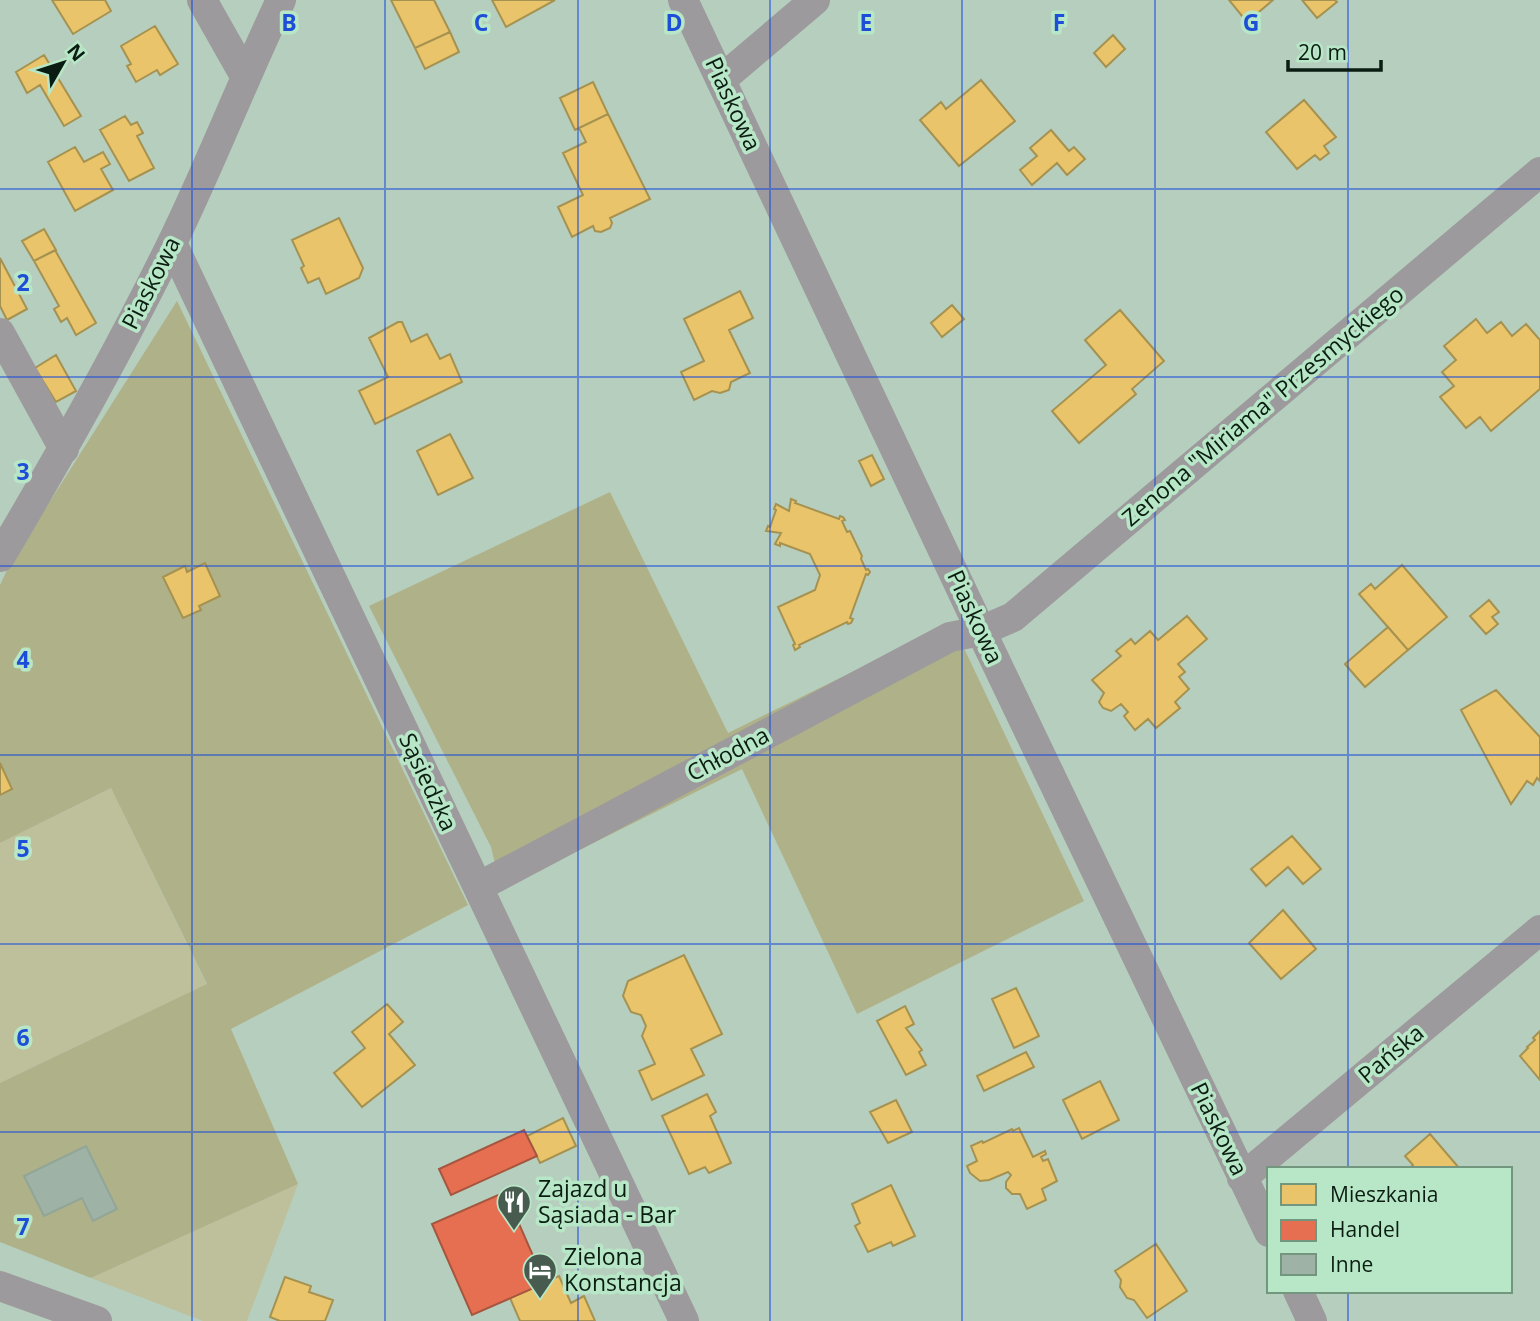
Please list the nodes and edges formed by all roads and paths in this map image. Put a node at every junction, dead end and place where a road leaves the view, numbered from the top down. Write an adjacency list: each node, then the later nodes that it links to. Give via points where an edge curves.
1 (202, 0): 5 (street)
2 (281, 0): 5 (street, Piaskowa)
3 (683, 0): 6 (street, Piaskowa)
4 (815, 0): 6 (street)
5 (245, 76): 8 (street, Piaskowa)
6 (722, 79): 12 (street, Piaskowa)
7 (1540, 172): 12 (street, Zenona "Miriama" Przesmyckiego, via 1013,617)
8 (172, 243): 10 (street, Piaskowa); 13 (street, Sąsiedzka)
9 (0, 333): 10 (street)
10 (64, 449): 11 (street, Piaskowa)
11 (0, 557)
12 (981, 631): 13 (street, Chłodna, via 950,637); 15 (street, Piaskowa)
13 (478, 887): 20 (street, Sąsiedzka)
14 (1540, 930): 15 (street, Pańska)
15 (1242, 1178): 16 (street, Piaskowa)
16 (1267, 1228)
17 (0, 1286): 19 (street)
18 (1299, 1293): 21 (street)
19 (97, 1321)
20 (684, 1321)
21 (1312, 1321)

